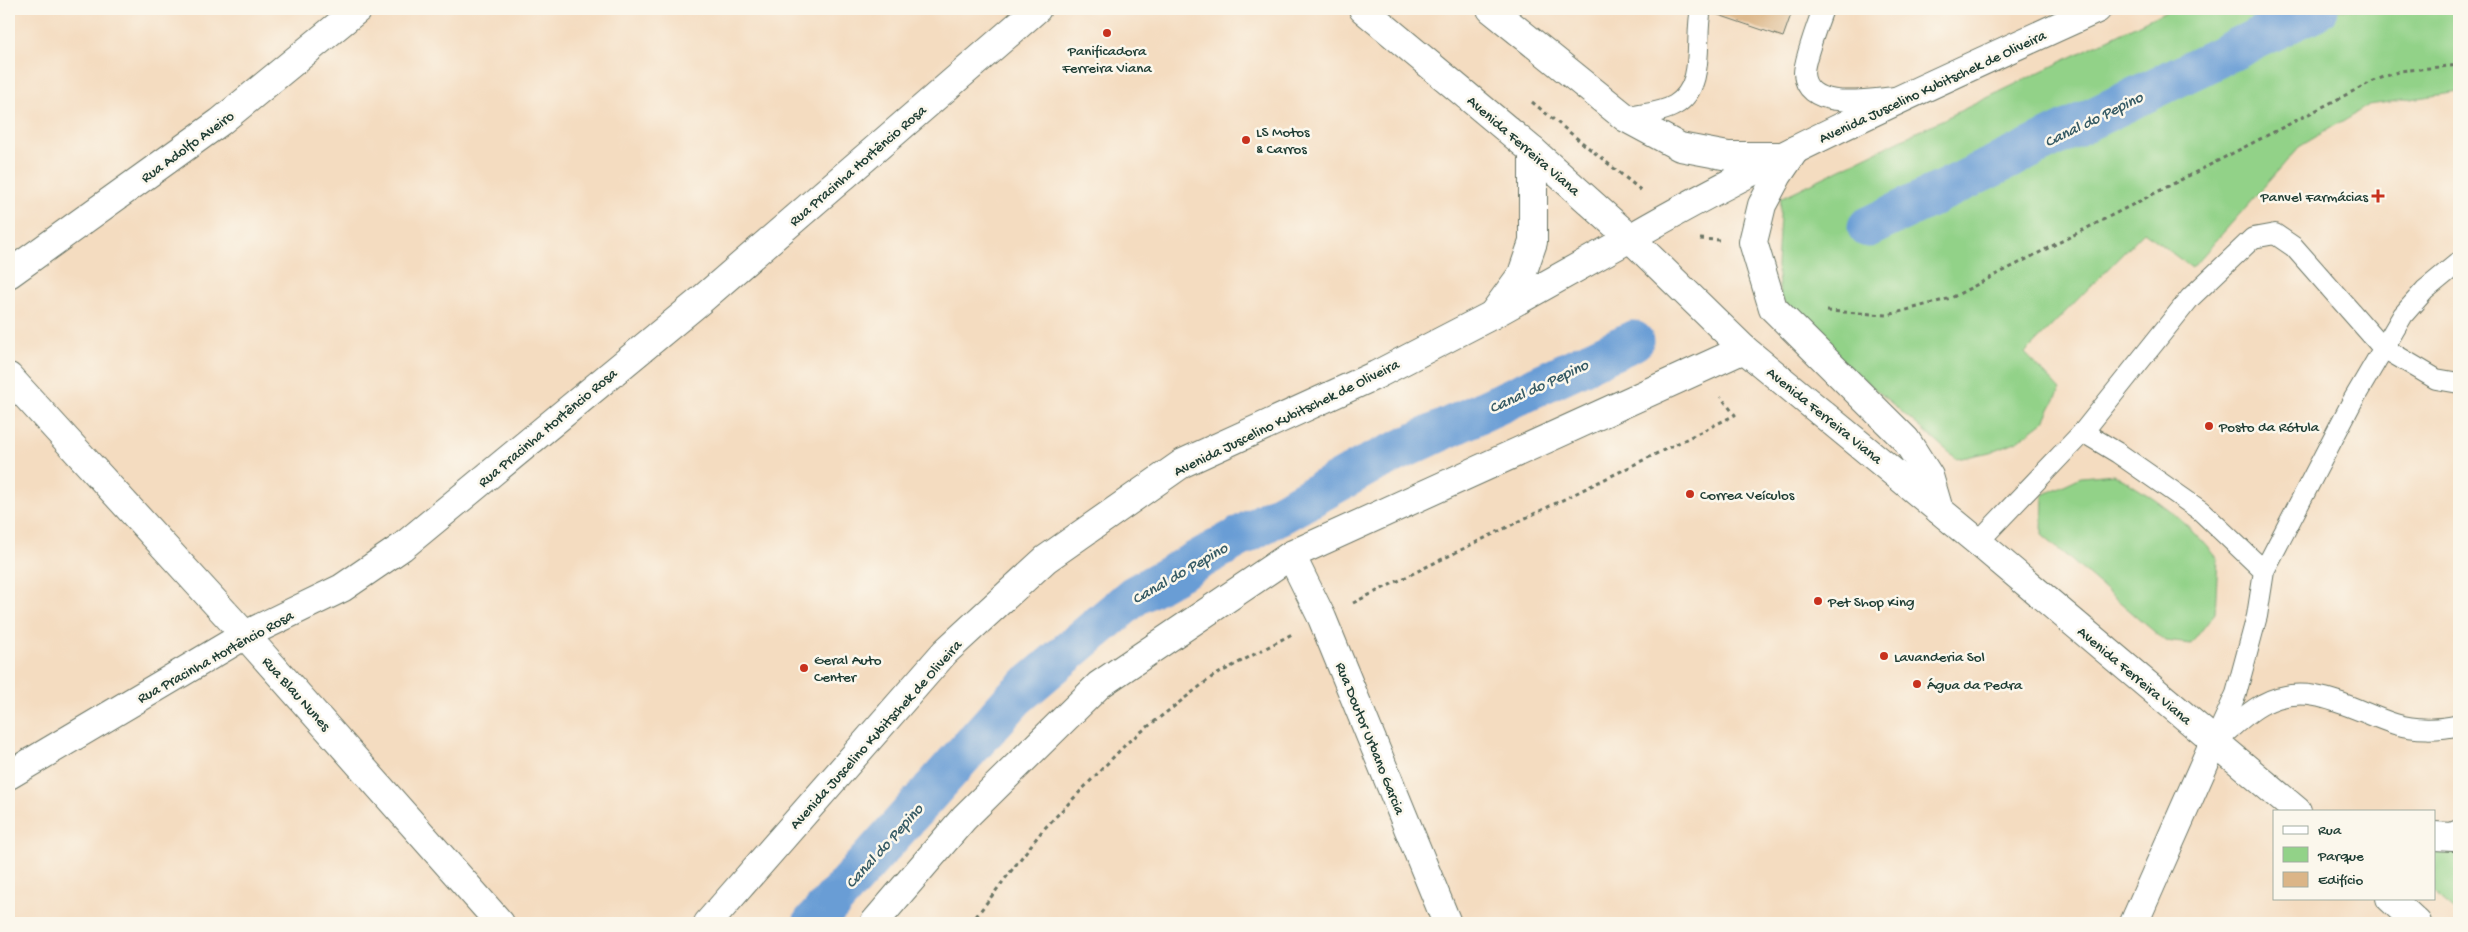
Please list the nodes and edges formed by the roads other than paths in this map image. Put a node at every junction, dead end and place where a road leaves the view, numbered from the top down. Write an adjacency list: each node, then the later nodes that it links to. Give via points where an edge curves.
1 (358, 9): 14 (main road, Rua Adolfo Aveiro, via 220,122)
2 (1037, 9): 25 (main road, Rua Pracinha Hortêncio Rosa, via 700,301 402,546 342,588)
3 (1363, 9): 10 (main road, Avenida Ferreira Viana)
4 (1491, 9): 9 (main road)
5 (1701, 9): 9 (lane, via 1695,78 1688,95 1674,106)
6 (1823, 9): 8 (lane, via 1804,72 1808,88 1820,96 1845,101)
7 (2096, 9): 8 (main road, Avenida Juscelino Kubitschek de Oliveira)
8 (1905, 96): 11 (main road, Avenida Juscelino Kubitschek de Oliveira)
9 (1626, 118): 11 (main road, via 1680,147 1728,156)
10 (1533, 151): 12 (main road, Avenida Ferreira Viana); 15 (main road, via 1533,242 1522,274)
11 (1788, 153): 12 (main road, Avenida Juscelino Kubitschek de Oliveira); 21 (main road, via 1762,205 1753,242 1773,308 1906,440 1929,476)
12 (1630, 238): 15 (main road, Avenida Juscelino Kubitschek de Oliveira); 17 (main road, Avenida Ferreira Viana)
13 (2459, 262): 16 (lane, via 2425,290 2402,315)
14 (9, 274)
15 (1492, 315): 34 (main road, Avenida Juscelino Kubitschek de Oliveira, via 1376,375 1183,463 1046,559 945,652)
16 (2382, 347): 19 (lane, via 2436,379); 20 (lane, via 2294,247 2275,234 2263,234 2253,238 2190,298); 24 (lane)
17 (1744, 349): 21 (main road, Avenida Ferreira Viana); 23 (main road)
18 (9, 377): 25 (main road, Rua Blau Nunes)
19 (2459, 382)
20 (2083, 432): 22 (lane); 24 (lane, via 2201,511)
21 (1939, 510): 22 (main road, Avenida Ferreira Viana)
22 (1978, 542): 27 (main road, Avenida Ferreira Viana)
23 (1291, 555): 35 (main road, via 1098,685 964,818); 36 (main road, Rua Doutor Urbano Garcia, via 1322,618)
24 (2264, 571): 27 (lane, via 2257,616 2236,694)
25 (246, 635): 28 (main road, Rua Pracinha Hortêncio Rosa); 33 (main road, Rua Blau Nunes)
26 (2459, 725): 27 (lane, via 2441,729 2397,724 2318,694 2288,696 2263,704)
27 (2214, 742): 29 (main road, Avenida Ferreira Viana); 37 (main road)
28 (9, 775)
29 (2296, 810)
30 (2459, 834): 31 (main road)
31 (2436, 836)
32 (2392, 900): 38 (main road)
33 (500, 923)
34 (708, 923)
35 (874, 923)
36 (1447, 923)
37 (2134, 923)
38 (2417, 923)

